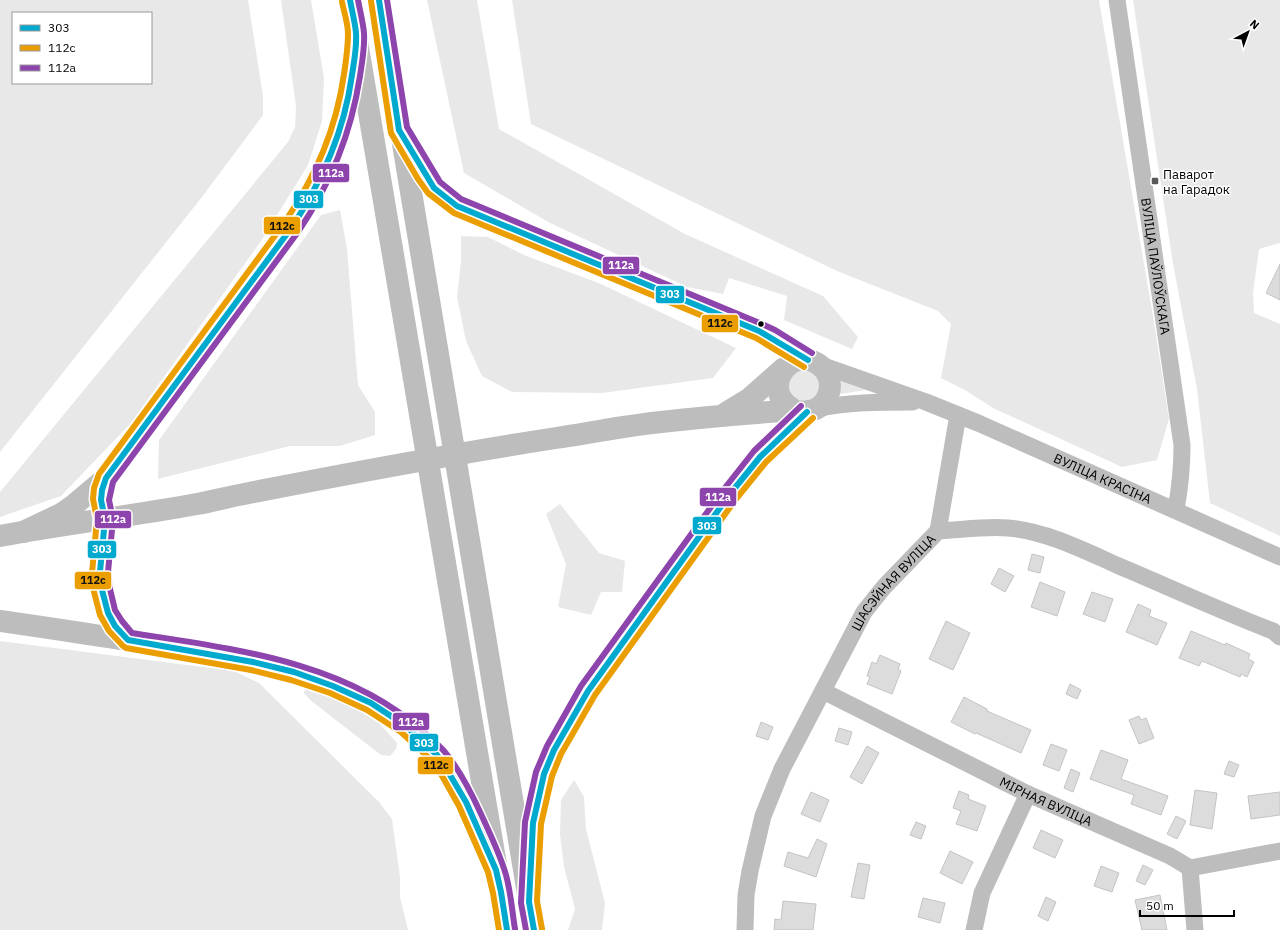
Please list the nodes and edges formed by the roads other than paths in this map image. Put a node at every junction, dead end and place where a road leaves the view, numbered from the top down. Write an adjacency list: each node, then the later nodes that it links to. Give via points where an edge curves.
1 (350, 0): 4 (main road)
2 (1116, 0): 13 (street, ВУЛІЦА ПАЎЛОЎСКАГА, via 1182,445)
3 (380, 7): 5 (main road)
4 (356, 35): 12 (main road, via 350,89 342,123 329,160 307,204 269,260); 26 (main road)
5 (400, 130): 6 (main road, via 434,188 457,206 758,331); 27 (main road)
6 (813, 362): 7 (main road, via 796,361); 8 (street, ВУЛІЦА КРАСІНА); 9 (main road, via 827,372 830,390 822,405)
7 (784, 368): 9 (main road, via 778,385 780,395 785,404); 10 (main road, via 749,399)
8 (926, 402): 9 (street, ВУЛІЦА КРАСІНА, via 855,403); 11 (street, ВУЛІЦА КРАСІНА)
9 (805, 410): 10 (main road); 27 (main road, via 760,457 730,494 615,651 588,691 554,750 544,774 533,823)
10 (722, 415): 14 (main road, via 639,424 501,446 199,504)
11 (958, 415): 13 (street, ВУЛІЦА КРАСІНА); 15 (street)
12 (106, 478): 14 (main road, via 101,500); 16 (main road, via 61,514)
13 (1176, 509): 18 (street, ВУЛІЦА КРАСІНА)
14 (105, 519): 16 (main road); 21 (main road, via 100,572 105,602 115,626)
15 (938, 531): 20 (street, ШАСЭЙНАЯ ВУЛІЦА, via 987,527 1032,532 1073,545 1218,610 1273,631); 22 (street, ШАСЭЙНАЯ ВУЛІЦА, via 864,612)
16 (23, 532): 17 (main road)
17 (0, 536)
18 (1280, 557)
19 (0, 621): 21 (main road)
20 (1280, 637)
21 (128, 640): 26 (main road, via 273,666 346,690 391,716 438,756 472,814)
22 (823, 691): 23 (street, МІРНАЯ ВУЛІЦА); 30 (street, ШАСЭЙНАЯ ВУЛІЦА, via 782,769 763,816 746,895)
23 (1028, 794): 25 (street, МІРНАЯ ВУЛІЦА, via 1170,856); 31 (street, via 982,893)
24 (1280, 851): 25 (street)
25 (1190, 868): 32 (street)
26 (496, 870): 28 (main road)
27 (529, 902): 29 (main road)
28 (507, 930)
29 (534, 930)
30 (745, 930)
31 (974, 930)
32 (1195, 930)

